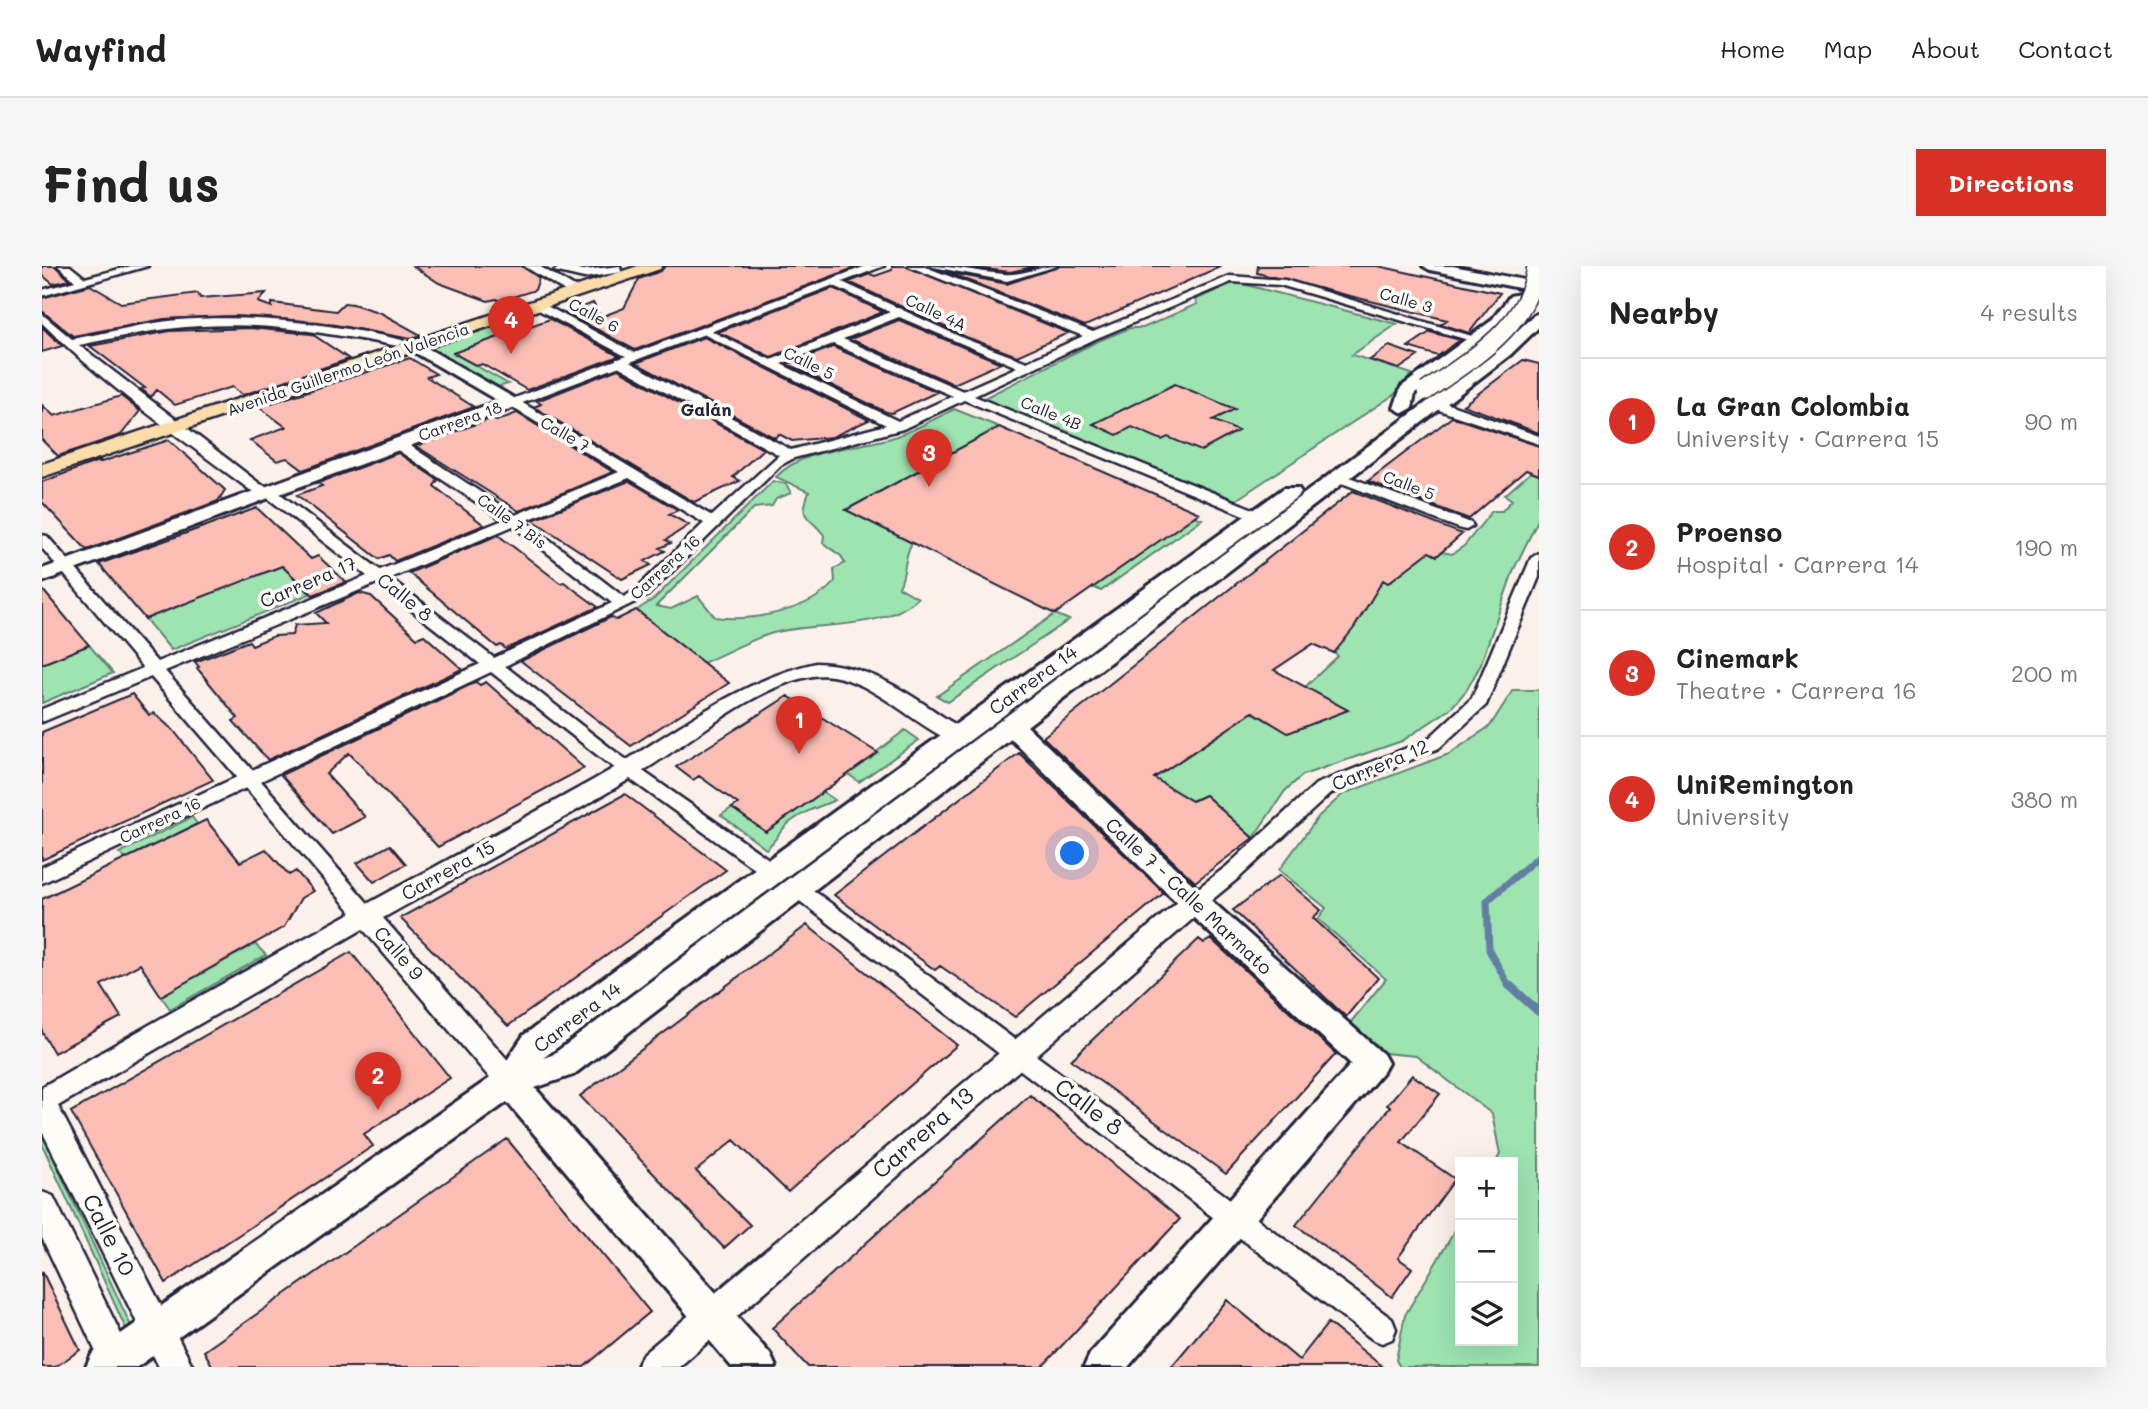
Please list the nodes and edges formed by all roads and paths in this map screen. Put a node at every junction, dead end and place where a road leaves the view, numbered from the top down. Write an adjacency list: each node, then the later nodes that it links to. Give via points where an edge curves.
1 (63, 266): 20 (street)
2 (143, 266): 20 (street)
3 (530, 266): 18 (street)
4 (654, 266): 18 (main road, Avenida Guillermo León Valencia)
5 (878, 266): 21 (street, Carrera 18)
6 (913, 266): 14 (street)
7 (1052, 266): 14 (street, via 1018,278)
8 (1430, 266): 16 (main road)
9 (1461, 266): 15 (main road)
10 (1522, 266): 15 (main road, via 1520,274)
11 (1530, 266): 13 (main road)
12 (622, 268): 18 (main road, Avenida Guillermo León Valencia); 18 (street)
13 (1537, 268): 42 (main road, Carrera 14, bridge, via 1531,298 1515,321)
14 (934, 269): 31 (street)
15 (1503, 275): 19 (main road)
16 (1476, 276): 22 (main road); 25 (main road)
17 (1241, 278): 31 (street, Carrera 16); 34 (street, Calle 3, via 1281,282)
18 (567, 279): 26 (main road, Avenida Guillermo León Valencia); 36 (main road, Avenida Guillermo León Valencia)
19 (1539, 281)
20 (83, 282): 23 (street)
21 (834, 282): 27 (street, Calle 4A); 30 (street, Carrera 18)
22 (1539, 287)
23 (42, 293)
24 (1539, 294): 25 (main road)
25 (1515, 299): 34 (main road)
26 (537, 305): 36 (main road, Avenida Guillermo León Valencia); 37 (street, Calle 6)
27 (901, 313): 33 (street); 40 (street, Calle 4A)
28 (42, 317): 35 (street, Calle 8)
29 (1539, 318): 42 (main road, Carrera 14, via 1504,352)
30 (703, 331): 37 (street, Carrera 18); 39 (street, Calle 5)
31 (1093, 336): 40 (street, Carrera 16)
32 (1539, 337): 42 (main road, via 1458,401)
33 (832, 339): 39 (street); 41 (street, Calle 4B)
34 (1479, 340): 44 (main road, via 1407,391)
35 (69, 344): 36 (street, via 175,324 225,322 305,326); 45 (street, Calle 8)
36 (407, 344): 43 (main road, Calle 7); 45 (main road, Avenida Guillermo León Valencia)
37 (635, 356): 38 (street, Carrera 18)
38 (620, 362): 43 (street, Carrera 18); 49 (street, Calle 6)
39 (771, 364): 46 (street, Calle 5)
40 (1026, 366): 41 (street, Carrera 16)
41 (966, 397): 46 (street, Carrera 16); 55 (street, Calle 4B)
42 (1435, 397): 44 (main road, Carrera 14); 47 (street); 53 (main road, Carrera 14)
43 (512, 402): 48 (main road, Carrera 18); 52 (street, Calle 7)
44 (1404, 408): 55 (main road, Carrera 14)
45 (169, 424): 50 (main road, Avenida Guillermo León Valencia); 51 (main road, Avenida Guillermo León Valencia); 54 (street, Calle 8, via 255,487)
46 (898, 426): 49 (street, Carrera 16)
47 (1539, 440)
48 (398, 444): 54 (main road, Carrera 18); 56 (street, Calle 7 Bis)
49 (789, 455): 57 (street, Carrera 16, via 776,462)
50 (42, 460)
51 (42, 471)
52 (631, 472): 56 (street, Carrera 17); 57 (street, Calle 7)
53 (1339, 477): 58 (street, Calle 5); 68 (main road, Carrera 14)
54 (269, 492): 61 (main road, Carrera 18); 62 (street, Calle 8)
55 (1258, 516): 69 (main road, Carrera 14)
56 (514, 521): 62 (street, Carrera 17); 64 (street, Calle 7 Bis)
57 (714, 523): 64 (street, Carrera 16, via 641,593)
58 (1466, 526)
59 (42, 539): 61 (street, Calle 9)
60 (1539, 558): 74 (street, Carrera 12, via 1480,701 1433,744 1322,789)
61 (67, 567): 63 (main road, Carrera 18); 66 (street, Calle 9)
62 (379, 575): 65 (street, Calle 8); 66 (street, Carrera 17)
63 (42, 576)
64 (622, 604): 65 (street, Carrera 16)
65 (494, 663): 70 (street, Calle 8); 71 (street, Carrera 16)
66 (154, 669): 67 (street, Carrera 17); 71 (street, Calle 9)
67 (42, 716)
68 (1010, 724): 73 (main road, Carrera 14); 74 (main road, Calle 7 - Calle Marmato)
69 (957, 736): 70 (street, Carrera 15, via 865,679 820,669 779,679); 73 (main road, Carrera 14)
70 (629, 770): 73 (street, Calle 8); 75 (street, Carrera 15)
71 (248, 778): 72 (street, Carrera 16); 75 (street, Calle 9)
72 (42, 876)
73 (784, 880): 76 (street, Calle 8); 77 (main road, Carrera 14, via 562,1065)
74 (1195, 902): 76 (street, Carrera 13); 80 (main road, Calle 7 - Calle Marmato, via 1372,1063)
75 (366, 915): 77 (street, Calle 9); 78 (street, Carrera 15)
76 (1017, 1052): 80 (street, Calle 8); 81 (street, Carrera 13)
77 (510, 1082): 81 (main road, Calle 9); 83 (main road, Carrera 14)
78 (42, 1101): 83 (street, Calle 10)
79 (42, 1206): 84 (street)
80 (1233, 1217): 82 (street, Calle 8); 88 (main road)
81 (712, 1316): 86 (street, Carrera 13); 87 (main road, Calle 9)
82 (1382, 1329)
83 (157, 1331): 84 (main road, Carrera 14); 85 (street, Calle 10)
84 (114, 1364)
85 (176, 1367)
86 (654, 1367)
87 (757, 1367)
88 (1103, 1367)

